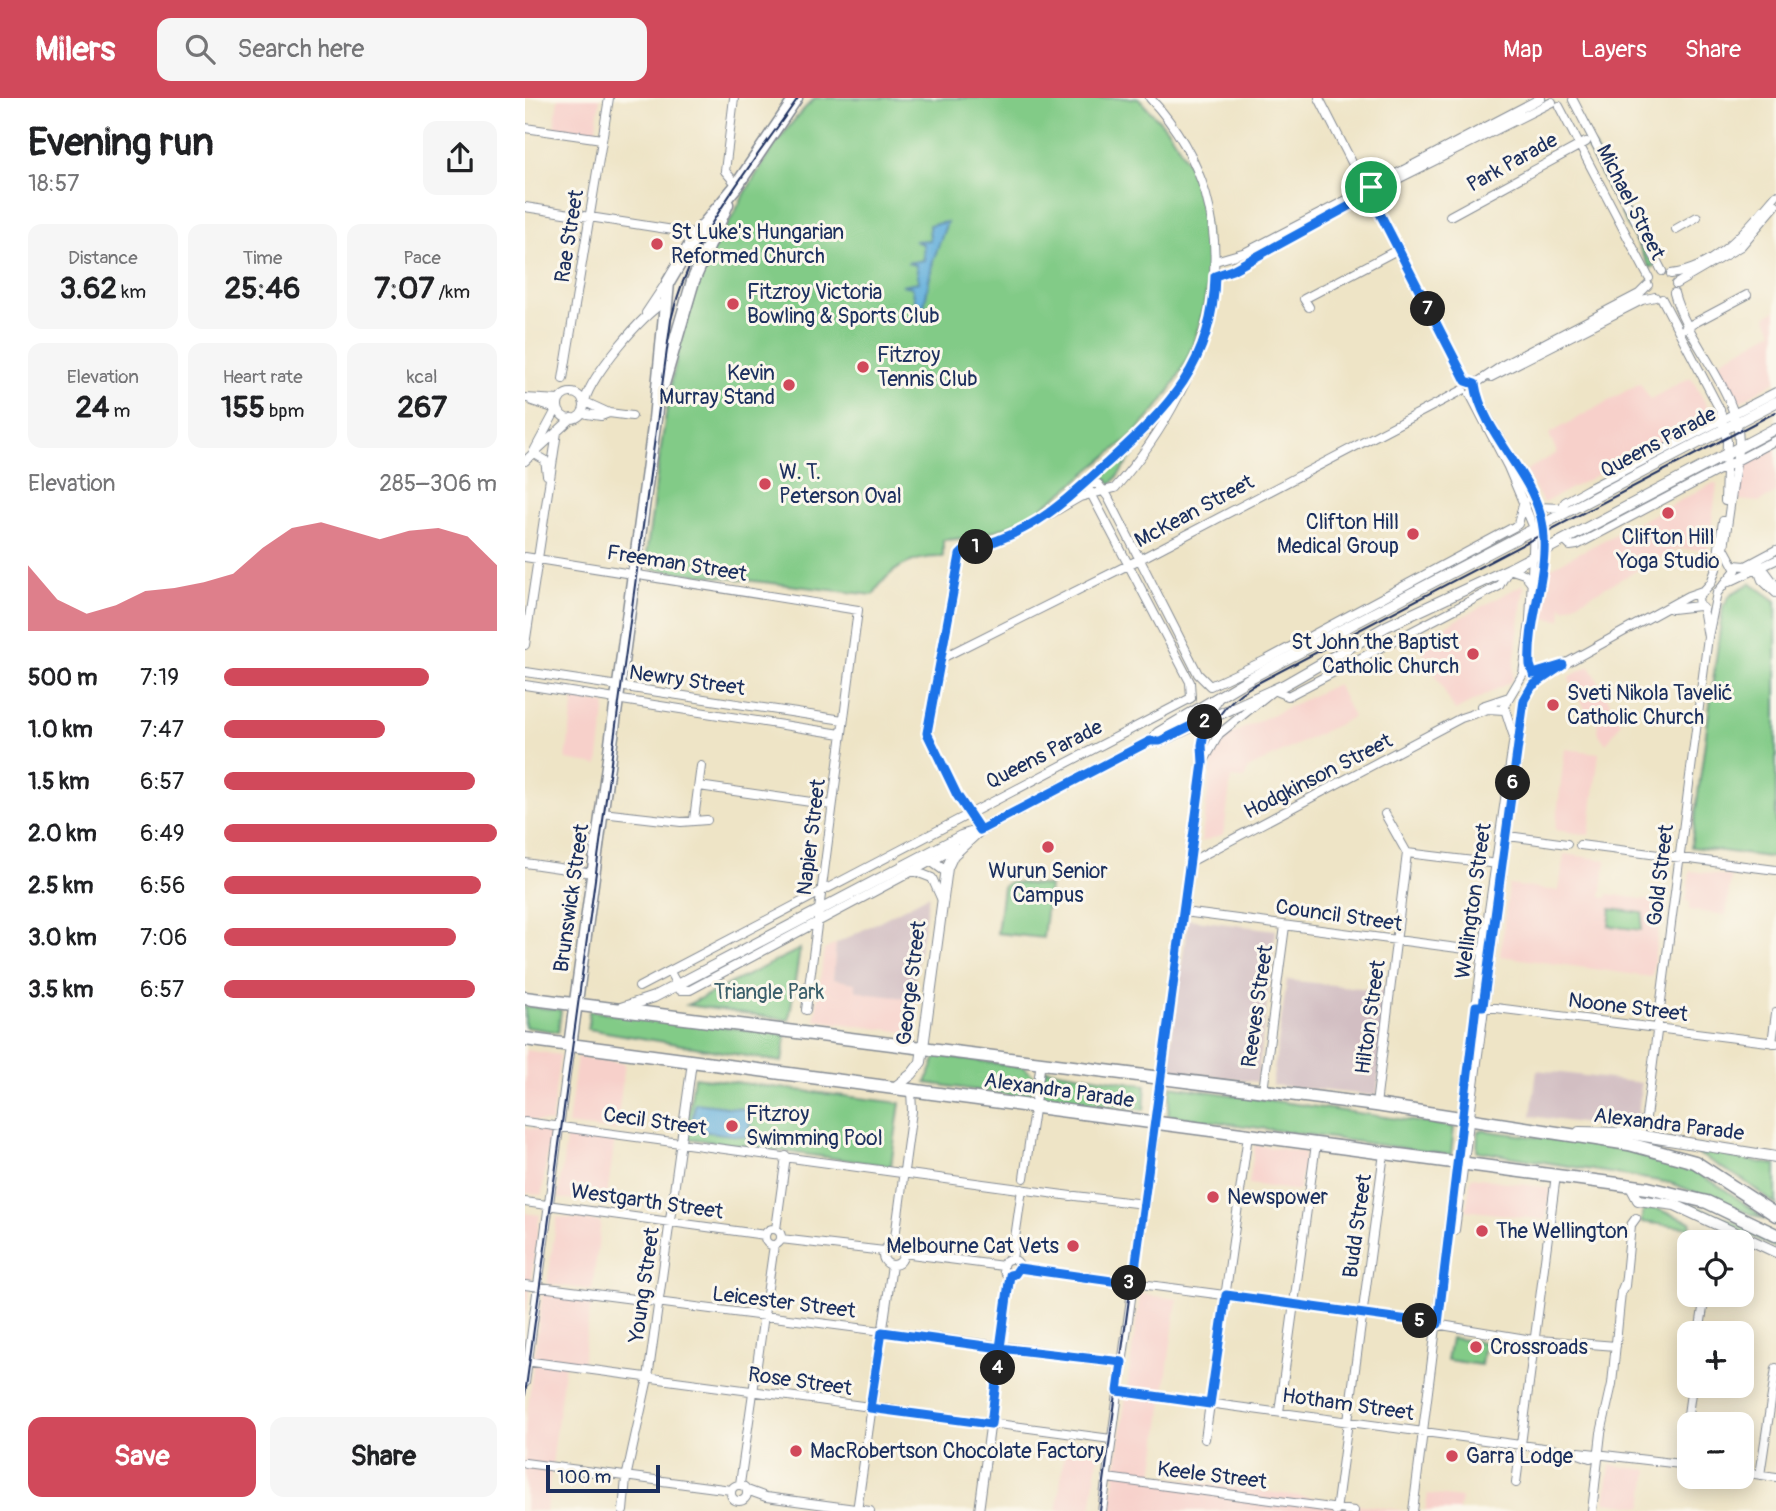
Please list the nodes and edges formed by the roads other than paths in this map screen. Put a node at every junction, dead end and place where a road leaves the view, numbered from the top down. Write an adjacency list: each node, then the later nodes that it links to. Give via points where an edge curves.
1 (609, 98): 10 (street, Rae Street)
2 (734, 98): 13 (street, via 725,170)
3 (796, 98): 13 (highway)
4 (1150, 98): 25 (street, via 1176,131 1204,188)
5 (1319, 98): 14 (street)
6 (1541, 98): 14 (street)
7 (1574, 99): 8 (street); 11 (street, Michael Street)
8 (1553, 102): 12 (street, Michael Street); 14 (street)
9 (525, 128): 10 (street)
10 (602, 139): 18 (street, Rae Street)
11 (1592, 139): 12 (street, Park Parade); 26 (street, Michael Street)
12 (1581, 145): 19 (street, Park Parade); 29 (street, Michael Street)
13 (737, 185): 22 (highway, Brunswick Street); 23 (highway, Brunswick Street)
14 (1368, 193): 24 (street); 25 (street, via 1246,252); 28 (street)
15 (1776, 195): 26 (street, via 1736,242 1686,270)
16 (1776, 205): 30 (street, via 1741,246)
17 (525, 207): 18 (street)
18 (591, 216): 22 (street); 41 (street, Rae Street)
19 (1450, 216)
20 (1697, 217): 21 (street)
21 (1676, 229)
22 (698, 232): 23 (street); 27 (highway, Brunswick Street)
23 (712, 236): 55 (highway, Brunswick Street, via 693,281)
24 (1397, 250): 34 (street, via 1304,299); 42 (street)
25 (1216, 261): 28 (street)
26 (1666, 272): 29 (street, McKean Street); 30 (street, Michael Street)
27 (671, 276): 33 (highway, Brunswick Street); 36 (street)
28 (1215, 276): 44 (street, via 1203,339)
29 (1649, 282): 32 (street, Michael Street); 42 (street, McKean Street, via 1639,294 1506,364)
30 (1675, 288): 32 (street, McKean Street); 35 (street)
31 (1747, 295): 35 (street)
32 (1658, 298): 37 (street); 42 (street, McKean Street, via 1642,300)
33 (665, 302): 36 (street); 55 (highway, Brunswick Street)
34 (1309, 307)
35 (1689, 326): 37 (street); 38 (street)
36 (637, 327): 40 (street)
37 (1680, 331): 39 (street)
38 (1710, 364): 39 (street); 54 (street)
39 (1700, 369): 56 (street)
40 (597, 377): 43 (street); 48 (street)
41 (563, 379)
42 (1472, 387): 69 (street); 71 (street); 80 (street, McKean Street)
43 (575, 394): 47 (street); 48 (street)
44 (1177, 394): 65 (street, via 1148,427); 67 (street, via 1126,474 1114,489)
45 (525, 398): 47 (street); 49 (street)
46 (1774, 398): 54 (main road, Queens Parade)
47 (559, 400): 49 (street)
48 (585, 402): 50 (street); 52 (street)
49 (556, 409): 52 (street, via 564,416); 61 (street)
50 (609, 413): 51 (street); 53 (street)
51 (587, 414)
52 (574, 416): 58 (street)
53 (632, 416)
54 (1734, 418): 56 (main road, Queens Parade); 60 (street)
55 (655, 419): 87 (highway, Brunswick Street)
56 (1724, 424): 62 (street); 72 (main road, Queens Parade)
57 (1776, 428): 60 (main road, Queens Parade)
58 (557, 432): 61 (street); 66 (street)
59 (1776, 440): 62 (street, Queens Parade)
60 (1738, 448): 62 (main road, Queens Parade)
61 (533, 453): 63 (street); 66 (street, via 545,460)
62 (1731, 458): 64 (street); 74 (main road, Queens Parade); 82 (street, via 1724,548)
63 (525, 461)
64 (1725, 466): 74 (street, Queens Parade, via 1577,545); 85 (street)
65 (1085, 482): 67 (street, via 1098,484); 68 (street); 70 (street)
66 (548, 485): 79 (street)
67 (1105, 492): 68 (street); 80 (street)
68 (1090, 495): 70 (street); 83 (street)
69 (1524, 501): 73 (street); 105 (street, via 1518,524 1511,529 1213,686)
70 (1060, 507): 101 (street, via 1019,532 962,552)
71 (1537, 507): 72 (street); 73 (street)
72 (1560, 512): 73 (main road, Queens Parade)
73 (1538, 526): 76 (street); 77 (street); 111 (main road, Queens Parade)
74 (1564, 540): 76 (main road, Queens Parade)
75 (1776, 550): 84 (street)
76 (1543, 551): 77 (main road, Queens Parade); 104 (street)
77 (1533, 556): 86 (main road, Queens Parade); 89 (street)
78 (525, 557): 79 (street, Freeman Street)
79 (538, 559): 87 (street, Freeman Street); 100 (street)
80 (1139, 560): 83 (street, McKean Street); 97 (street)
81 (1776, 560): 84 (street)
82 (1733, 563): 84 (street); 85 (street, via 1722,561); 88 (street, via 1735,574)
83 (1128, 565): 98 (street); 101 (street, McKean Street)
84 (1759, 566): 88 (street); 90 (street); 92 (street)
85 (1716, 568): 91 (street)
86 (1509, 569): 89 (street, via 1524,575); 109 (main road, Queens Parade, via 1387,626)
87 (634, 574): 96 (street, Freeman Street); 110 (highway, Brunswick Street)
88 (1727, 583): 93 (street)
89 (1532, 585): 104 (street)
90 (1776, 586)
91 (1705, 590): 94 (street, via 1698,599); 95 (street)
92 (1776, 593)
93 (1714, 603): 94 (street); 99 (street, Gold Street)
94 (1701, 607): 95 (street); 99 (street, Gold Street)
95 (1669, 609): 102 (street)
96 (855, 612): 117 (street, Napier Street)
97 (1172, 626): 98 (street); 105 (street)
98 (1162, 631): 107 (street)
99 (1708, 637): 135 (street, Gold Street)
100 (525, 645)
101 (940, 659): 126 (street, via 927,733)
102 (1563, 665): 104 (street); 108 (street)
103 (525, 671): 106 (street); 110 (street, Newry Street)
104 (1529, 674): 108 (street, via 1535,679); 112 (street)
105 (1201, 678): 107 (street)
106 (525, 684): 110 (street, Newry Street)
107 (1191, 684): 126 (street, Queens Parade, via 1192,696)
108 (1532, 686): 113 (street, Wellington Street)
109 (1273, 690): 115 (main road, Queens Parade); 120 (street, via 1217,736)
110 (618, 693): 117 (street, Newry Street); 118 (street, Newry Street); 124 (highway, Brunswick Street)
111 (1222, 695): 115 (street); 119 (main road, Queens Parade)
112 (1510, 697): 114 (street); 116 (street, Hodgkinson Street)
113 (1522, 709): 114 (street, Hodgkinson Street, via 1517,716); 130 (street, Wellington Street)
114 (1506, 712): 116 (street, Hodgkinson Street, via 1488,709); 130 (street, Wellington Street, via 1514,737)
115 (1207, 718): 119 (main road, Queens Parade, via 1160,741); 120 (street)
116 (1461, 718): 137 (street, Hodgkinson Street)
117 (843, 720): 118 (street, Napier Street)
118 (841, 734): 123 (street, Napier Street)
119 (1150, 741): 129 (main road, Queens Parade)
120 (1203, 763): 137 (street)
121 (701, 766): 122 (street)
122 (699, 786): 123 (street); 127 (street)
123 (832, 805): 144 (street, Napier Street)
124 (601, 813): 127 (street, via 681,822); 143 (highway, Brunswick Street)
125 (1385, 814): 134 (street)
126 (966, 816): 129 (street); 131 (street); 144 (street, Queens Parade)
127 (694, 819): 128 (street)
128 (707, 820)
129 (980, 830): 131 (main road, Queens Parade)
130 (1503, 836): 132 (street); 139 (street, Wellington Street)
131 (967, 837): 136 (street, Queens Parade); 140 (main road, Queens Parade); 142 (main road)
132 (1567, 844)
133 (1580, 845): 135 (street)
134 (1407, 853): 139 (street); 152 (street, Hilton Street)
135 (1680, 858): 141 (street); 163 (street, Gold Street)
136 (932, 861): 140 (main road); 142 (main road)
137 (1191, 862): 147 (street)
138 (525, 863): 143 (street)
139 (1499, 864): 153 (street, Wellington Street)
140 (911, 868): 145 (street, via 932,878); 146 (main road, Queens Parade); 148 (street, Queens Parade)
141 (1776, 870)
142 (946, 871): 145 (main road, George Street)
143 (593, 873): 158 (highway, Brunswick Street)
144 (823, 890): 146 (street, Napier Street); 149 (street, Queens Parade)
145 (941, 898): 167 (main road, George Street)
146 (820, 911): 148 (street, Napier Street); 151 (main road, Queens Parade)
147 (1184, 912): 150 (street, Council Street); 170 (street)
148 (818, 922): 151 (street, Queens Parade); 161 (street, Napier Street)
149 (761, 923): 151 (street); 154 (street, Queens Parade)
150 (1285, 926): 152 (street, Council Street); 173 (street, Reeves Street)
151 (771, 941): 155 (main road, Queens Parade)
152 (1398, 941): 153 (street, Council Street); 174 (street, Hilton Street)
153 (1487, 952): 159 (street, Wellington Street)
154 (670, 972): 155 (street); 156 (street, Queens Parade)
155 (677, 985): 160 (main road, Queens Parade)
156 (639, 987)
157 (525, 998): 158 (highway, Alexandra Parade)
158 (576, 1004): 160 (highway, Alexandra Parade); 166 (highway, Brunswick Street)
159 (1480, 1006): 163 (street, Noone Street); 177 (street, Wellington Street)
160 (618, 1009): 167 (highway, Alexandra Parade)
161 (806, 1010)
162 (1776, 1013): 165 (street)
163 (1658, 1028): 165 (street, Noone Street); 176 (street, Gold Street)
164 (525, 1040): 166 (highway, Alexandra Parade)
165 (1774, 1043)
166 (570, 1046): 168 (highway, Alexandra Parade); 180 (street, Brunswick Street)
167 (922, 1047): 169 (highway, Alexandra Parade); 171 (main road, George Street, via 917,1069)
168 (692, 1062): 171 (highway, Alexandra Parade); 184 (street, Young Street)
169 (1041, 1062): 170 (highway, Alexandra Parade); 175 (street)
170 (1161, 1079): 173 (highway, Alexandra Parade); 179 (street)
171 (894, 1088): 172 (highway, Alexandra Parade)
172 (911, 1090): 175 (highway, Alexandra Parade); 190 (street)
173 (1263, 1091): 174 (highway, Alexandra Parade)
174 (1376, 1105): 177 (highway, Alexandra Parade)
175 (1034, 1106): 179 (highway, Alexandra Parade); 192 (street)
176 (1646, 1117): 182 (street, Gold Street); 183 (street, Gold Street)
177 (1467, 1119): 183 (highway, Alexandra Parade); 189 (street, Wellington Street)
178 (525, 1122): 180 (street, Cecil Street)
179 (1156, 1122): 181 (highway, Alexandra Parade); 198 (street)
180 (559, 1126): 184 (street, Cecil Street); 197 (street, Brunswick Street)
181 (1248, 1135): 185 (highway, Alexandra Parade); 217 (street)
182 (1654, 1138): 183 (main road, Alexandra Parade); 188 (main road, Alexandra Parade)
183 (1633, 1140): 199 (highway, via 1695,1162)
184 (682, 1142): 187 (street, Cecil Street); 200 (street, Young Street)
185 (1316, 1144): 186 (highway, Alexandra Parade); 219 (street)
186 (1384, 1153): 189 (highway, Alexandra Parade); 220 (street, Budd Street)
187 (786, 1156): 190 (street, Cecil Street); 201 (street)
188 (1776, 1157)
189 (1462, 1163): 191 (highway, Alexandra Parade); 222 (street, Wellington Street)
190 (903, 1172): 194 (street, Cecil Street); 205 (street)
191 (1556, 1175): 193 (highway, Alexandra Parade); 224 (street)
192 (1024, 1178)
193 (1630, 1185): 195 (main road); 202 (highway, Alexandra Parade, via 1707,1202)
194 (1022, 1189): 198 (street, Cecil Street); 209 (street)
195 (1640, 1201): 207 (main road, via 1675,1205); 226 (street)
196 (525, 1202): 197 (street, Westgarth Street)
197 (549, 1205): 200 (street, Westgarth Street); 216 (street, Brunswick Street)
198 (1144, 1205): 214 (street)
199 (1776, 1215)
200 (671, 1221): 203 (street, Westgarth Street); 218 (street, Young Street)
201 (776, 1229): 203 (street); 204 (street)
202 (1776, 1234)
203 (765, 1235): 204 (street, via 766,1241)
204 (777, 1242): 206 (street); 221 (street)
205 (894, 1245): 206 (street); 208 (street)
206 (884, 1251): 210 (street)
207 (1776, 1252)
208 (903, 1253): 210 (street, via 900,1262); 211 (street)
209 (1012, 1259): 211 (street); 212 (street)
210 (891, 1265): 223 (street)
211 (1003, 1266): 213 (street)
212 (1019, 1268): 213 (street); 214 (street)
213 (1010, 1275): 225 (street)
214 (1133, 1284): 217 (street); 228 (street)
215 (525, 1285): 216 (street, Leicester Street)
216 (538, 1287): 218 (street, Leicester Street); 227 (street, Brunswick Street)
217 (1226, 1295): 219 (street); 234 (street)
218 (659, 1303): 221 (street, Leicester Street); 230 (street, Young Street)
219 (1293, 1304): 220 (street); 236 (street)
220 (1363, 1313): 222 (street); 237 (street, Budd Street)
221 (763, 1317): 223 (street, Leicester Street); 233 (street)
222 (1440, 1325): 224 (street); 239 (street, Wellington Street)
223 (882, 1332): 225 (street, Leicester Street); 235 (street)
224 (1535, 1340): 226 (street); 242 (street)
225 (1000, 1348): 228 (street, Leicester Street); 238 (street)
226 (1615, 1349): 243 (street)
227 (526, 1361): 230 (street, Rose Street); 231 (street, Brunswick Street)
228 (1122, 1362): 232 (street)
229 (1776, 1368): 247 (street)
230 (648, 1378): 233 (street, Rose Street); 249 (street, Young Street)
231 (525, 1383)
232 (1118, 1391): 234 (street, Hotham Street); 240 (street)
233 (752, 1392): 235 (street, Rose Street); 252 (street)
234 (1210, 1404): 236 (street, Hotham Street); 241 (street)
235 (870, 1408): 238 (street, Rose Street); 256 (street)
236 (1279, 1412): 237 (street, Hotham Street)
237 (1349, 1421): 239 (street, Hotham Street); 257 (street, Budd Street)
238 (991, 1424): 240 (street, Rose Street); 261 (street)
239 (1426, 1433): 242 (street, Hotham Street); 264 (street, Wellington Street)
240 (1111, 1439): 250 (street)
241 (1205, 1439)
242 (1520, 1445): 243 (street, Hotham Street); 251 (street)
243 (1600, 1454): 245 (street, Hotham Street); 265 (street)
244 (525, 1463): 249 (street)
245 (1677, 1464)
246 (1754, 1474): 247 (street)
247 (1760, 1475): 248 (street)
248 (1776, 1477)
249 (626, 1478): 253 (street); 258 (street, Young Street)
250 (1107, 1478): 257 (street, Keele Street); 262 (street)
251 (1516, 1483)
252 (744, 1487): 253 (street); 254 (street); 255 (street)
253 (731, 1490): 255 (street, via 731,1496)
254 (766, 1497): 255 (street); 256 (street)
255 (741, 1501): 259 (street)
256 (857, 1510): 260 (street)
257 (1336, 1510): 263 (street, Keele Street)
258 (622, 1511)
259 (737, 1511)
260 (870, 1511)
261 (979, 1511)
262 (1102, 1511)
263 (1354, 1511)
264 (1416, 1511)
265 (1592, 1511)

